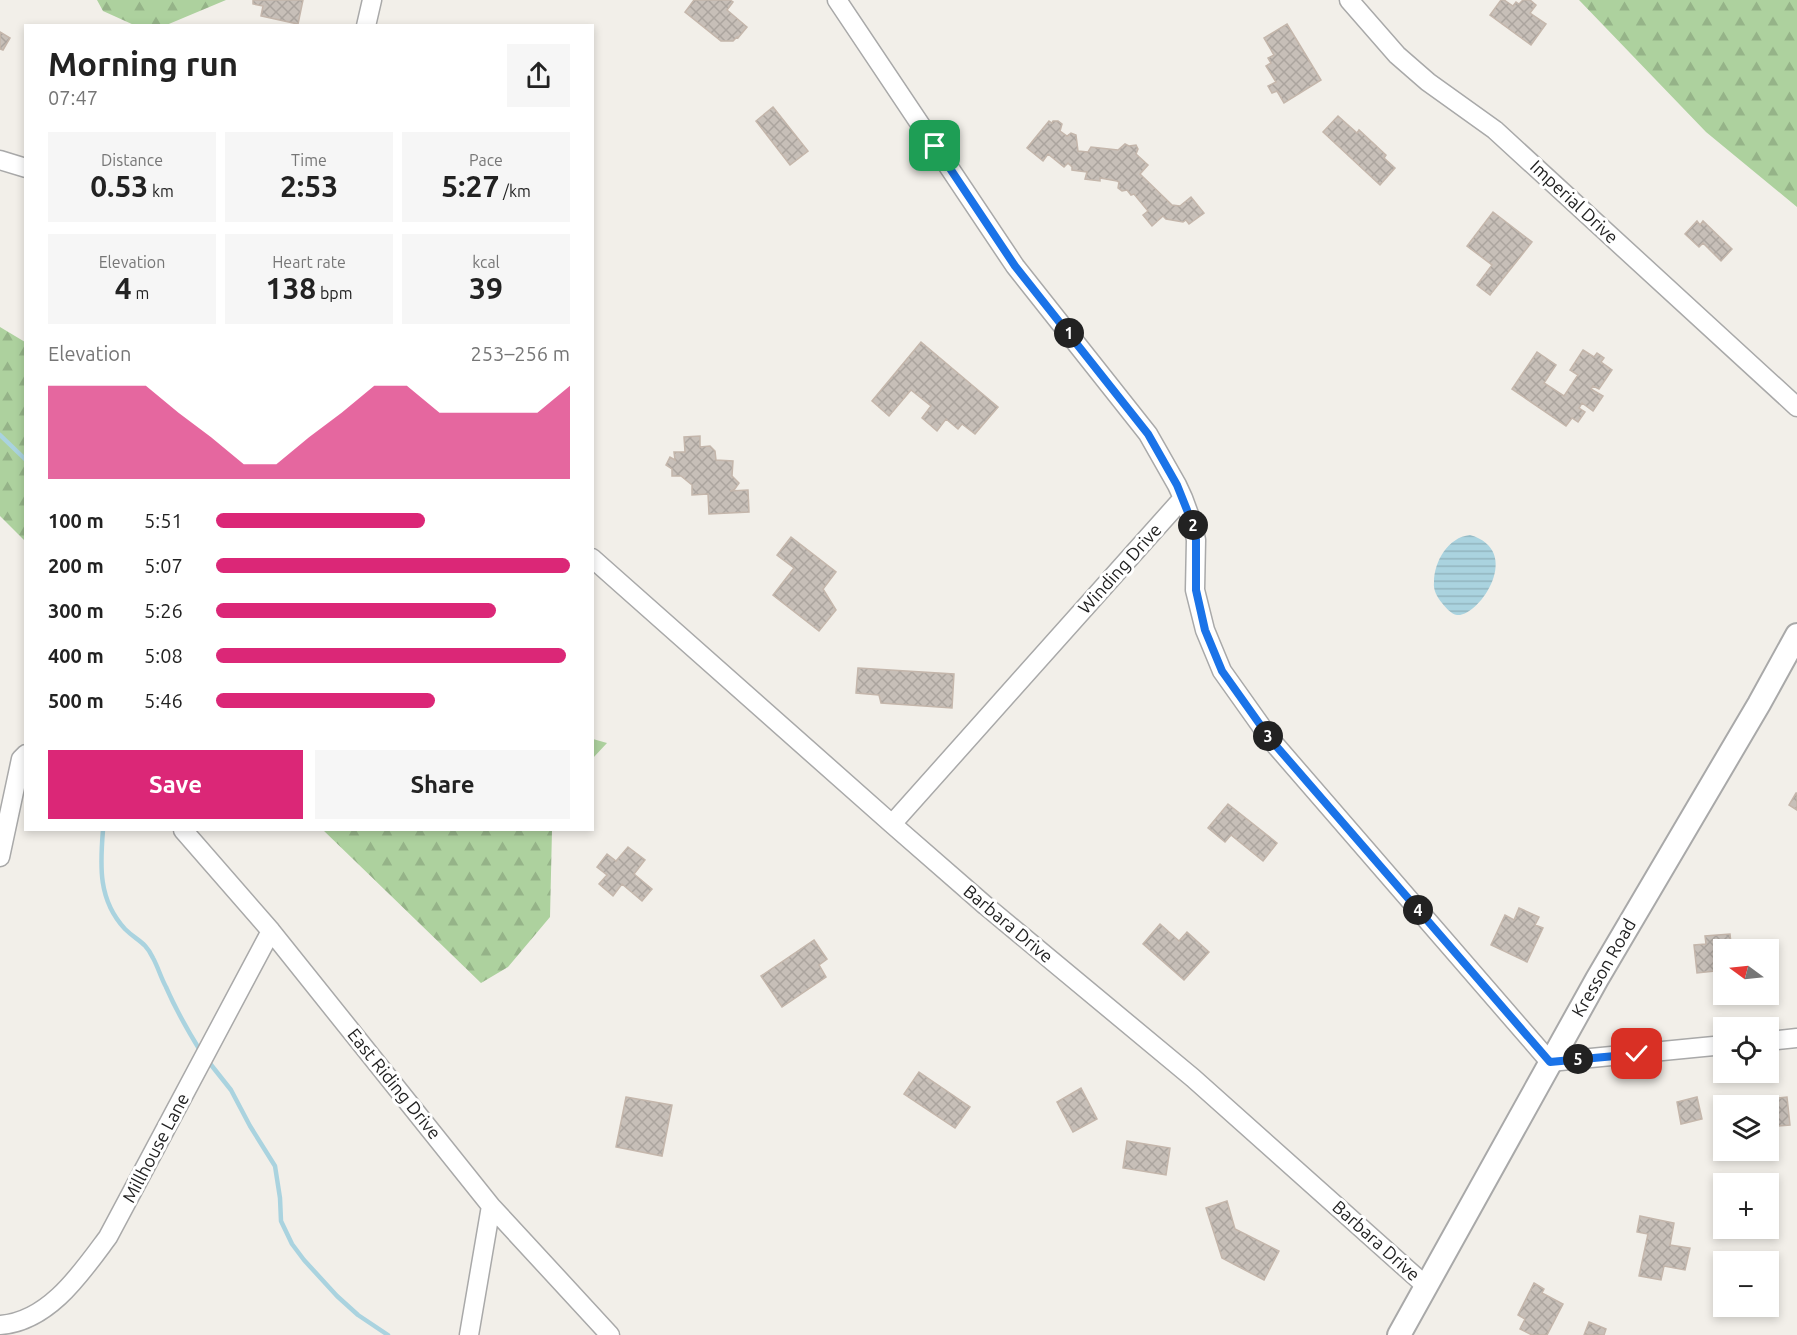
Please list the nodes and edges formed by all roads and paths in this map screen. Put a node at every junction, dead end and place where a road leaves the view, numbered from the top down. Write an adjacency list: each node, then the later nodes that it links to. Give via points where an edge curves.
1 (372, 0): 4 (street)
2 (837, 0): 8 (street, via 1015,266 1148,434)
3 (1349, 0): 7 (street, Imperial Drive, via 1397,55 1495,130)
4 (366, 24)
5 (0, 160): 6 (street)
6 (24, 167)
7 (1797, 407)
8 (1182, 498): 12 (street, Winding Drive); 19 (street, via 1196,540 1196,590 1202,620 1222,671 1271,740)
9 (594, 560): 12 (street, Barbara Drive)
10 (1797, 635): 19 (street, Kresson Road)
11 (24, 756): 14 (street)
12 (892, 824): 21 (street, Barbara Drive, via 1192,1078)
13 (184, 831): 15 (street, East Riding Drive)
14 (0, 857)
15 (271, 931): 20 (street, East Riding Drive); 22 (street, Millhouse Lane, via 108,1237 62,1296 31,1316)
16 (1797, 1038): 17 (street)
17 (1779, 1040)
18 (1713, 1046): 19 (street)
19 (1550, 1062): 21 (street, Kresson Road)
20 (491, 1206): 23 (street); 24 (street, East Riding Drive)
21 (1426, 1286): 25 (street, Kresson Road)
22 (0, 1325)
23 (469, 1335)
24 (610, 1335)
25 (1399, 1335)

